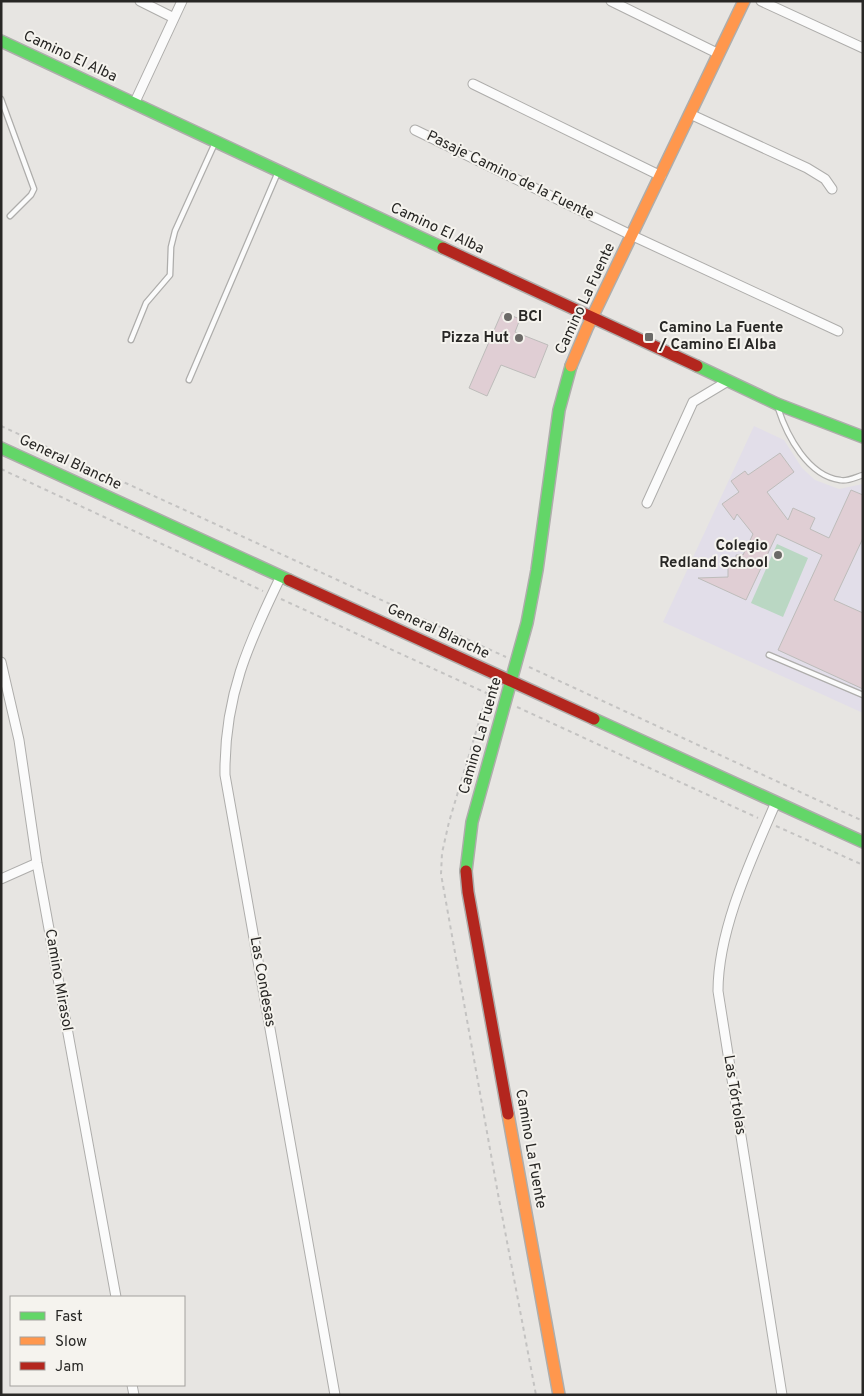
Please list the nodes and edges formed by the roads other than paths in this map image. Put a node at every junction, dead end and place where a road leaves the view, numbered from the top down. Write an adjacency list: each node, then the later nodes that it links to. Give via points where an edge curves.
1 (140, 1): 6 (street)
2 (182, 1): 6 (street)
3 (610, 1): 9 (street)
4 (744, 1): 9 (main road, Camino La Fuente)
5 (761, 1): 8 (street)
6 (174, 18): 12 (street)
7 (1, 42): 12 (main road, Camino El Alba)
8 (863, 48)
9 (719, 54): 13 (main road, Camino La Fuente)
10 (472, 84): 17 (street)
11 (1, 99): 19 (lane, via 34,189)
12 (134, 104): 15 (main road, Camino El Alba)
13 (690, 114): 17 (main road, Camino La Fuente); 18 (street, via 808,168 825,179)
14 (415, 130): 20 (street, Pasaje Camino de la Fuente)
15 (215, 143): 16 (main road, Camino El Alba); 23 (lane, via 172,239 170,275 146,303)
16 (278, 172): 21 (main road, Camino El Alba); 24 (lane)
17 (661, 176): 20 (main road, Camino La Fuente)
18 (832, 189)
19 (10, 216)
20 (633, 236): 21 (main road, Camino La Fuente); 22 (street, Pasaje Camino de la Fuente)
21 (592, 317): 25 (main road, Camino El Alba); 34 (main road, Camino La Fuente, via 573,361 559,409 535,582)
22 (838, 331)
23 (131, 340)
24 (189, 380)
25 (728, 381): 26 (main road, Camino El Alba); 30 (street, via 693,402)
26 (777, 404): 27 (main road, Camino El Alba); 29 (lane, via 785,426 815,471 842,481)
27 (863, 437)
28 (1, 448): 31 (main road, General Blanche)
29 (863, 475)
30 (647, 503)
31 (281, 576): 34 (main road, General Blanche); 41 (street, Las Condesas, via 242,660 226,728 225,775)
32 (769, 655): 35 (lane)
33 (1, 662): 38 (street, Camino Mirasol, via 23,764)
34 (513, 682): 36 (main road, General Blanche); 42 (main road, Camino La Fuente, via 467,838 466,878)
35 (863, 694)
36 (776, 802): 37 (main road, General Blanche); 43 (street, Las Tórtolas, via 725,937 718,991)
37 (863, 842)
38 (37, 863): 39 (street); 40 (street, Camino Mirasol)
39 (1, 879)
40 (116, 1296)
41 (336, 1395)
42 (559, 1395)
43 (782, 1395)

